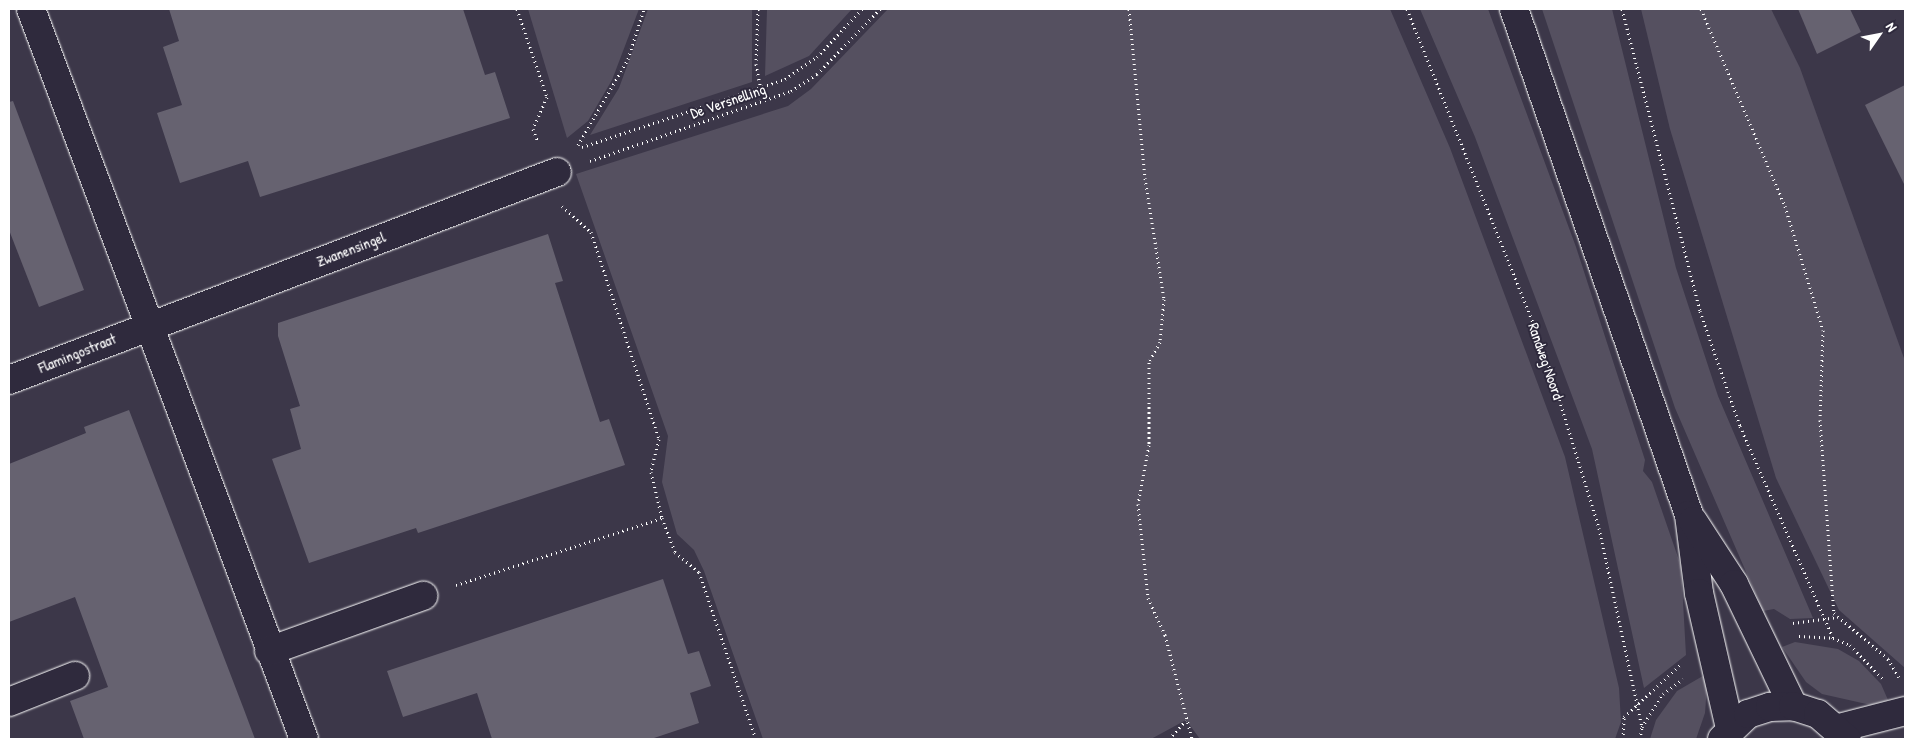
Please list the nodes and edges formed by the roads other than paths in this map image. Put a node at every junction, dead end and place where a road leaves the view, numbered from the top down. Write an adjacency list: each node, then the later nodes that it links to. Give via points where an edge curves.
1 (31, 9): 4 (street)
2 (1514, 9): 6 (street)
3 (554, 173): 4 (street, Zwanensingel)
4 (146, 326): 5 (street, Flamingostraat); 8 (street)
5 (9, 380)
6 (1689, 515): 12 (street, via 1734,584); 13 (street, via 1699,593)
7 (424, 596): 8 (street)
8 (269, 651): 15 (street)
9 (75, 676): 10 (street)
10 (9, 702)
11 (1903, 703): 14 (street)
12 (1793, 706): 13 (street, via 1770,707); 14 (street, via 1818,714)
13 (1726, 734)
14 (1843, 734)
15 (304, 739)

